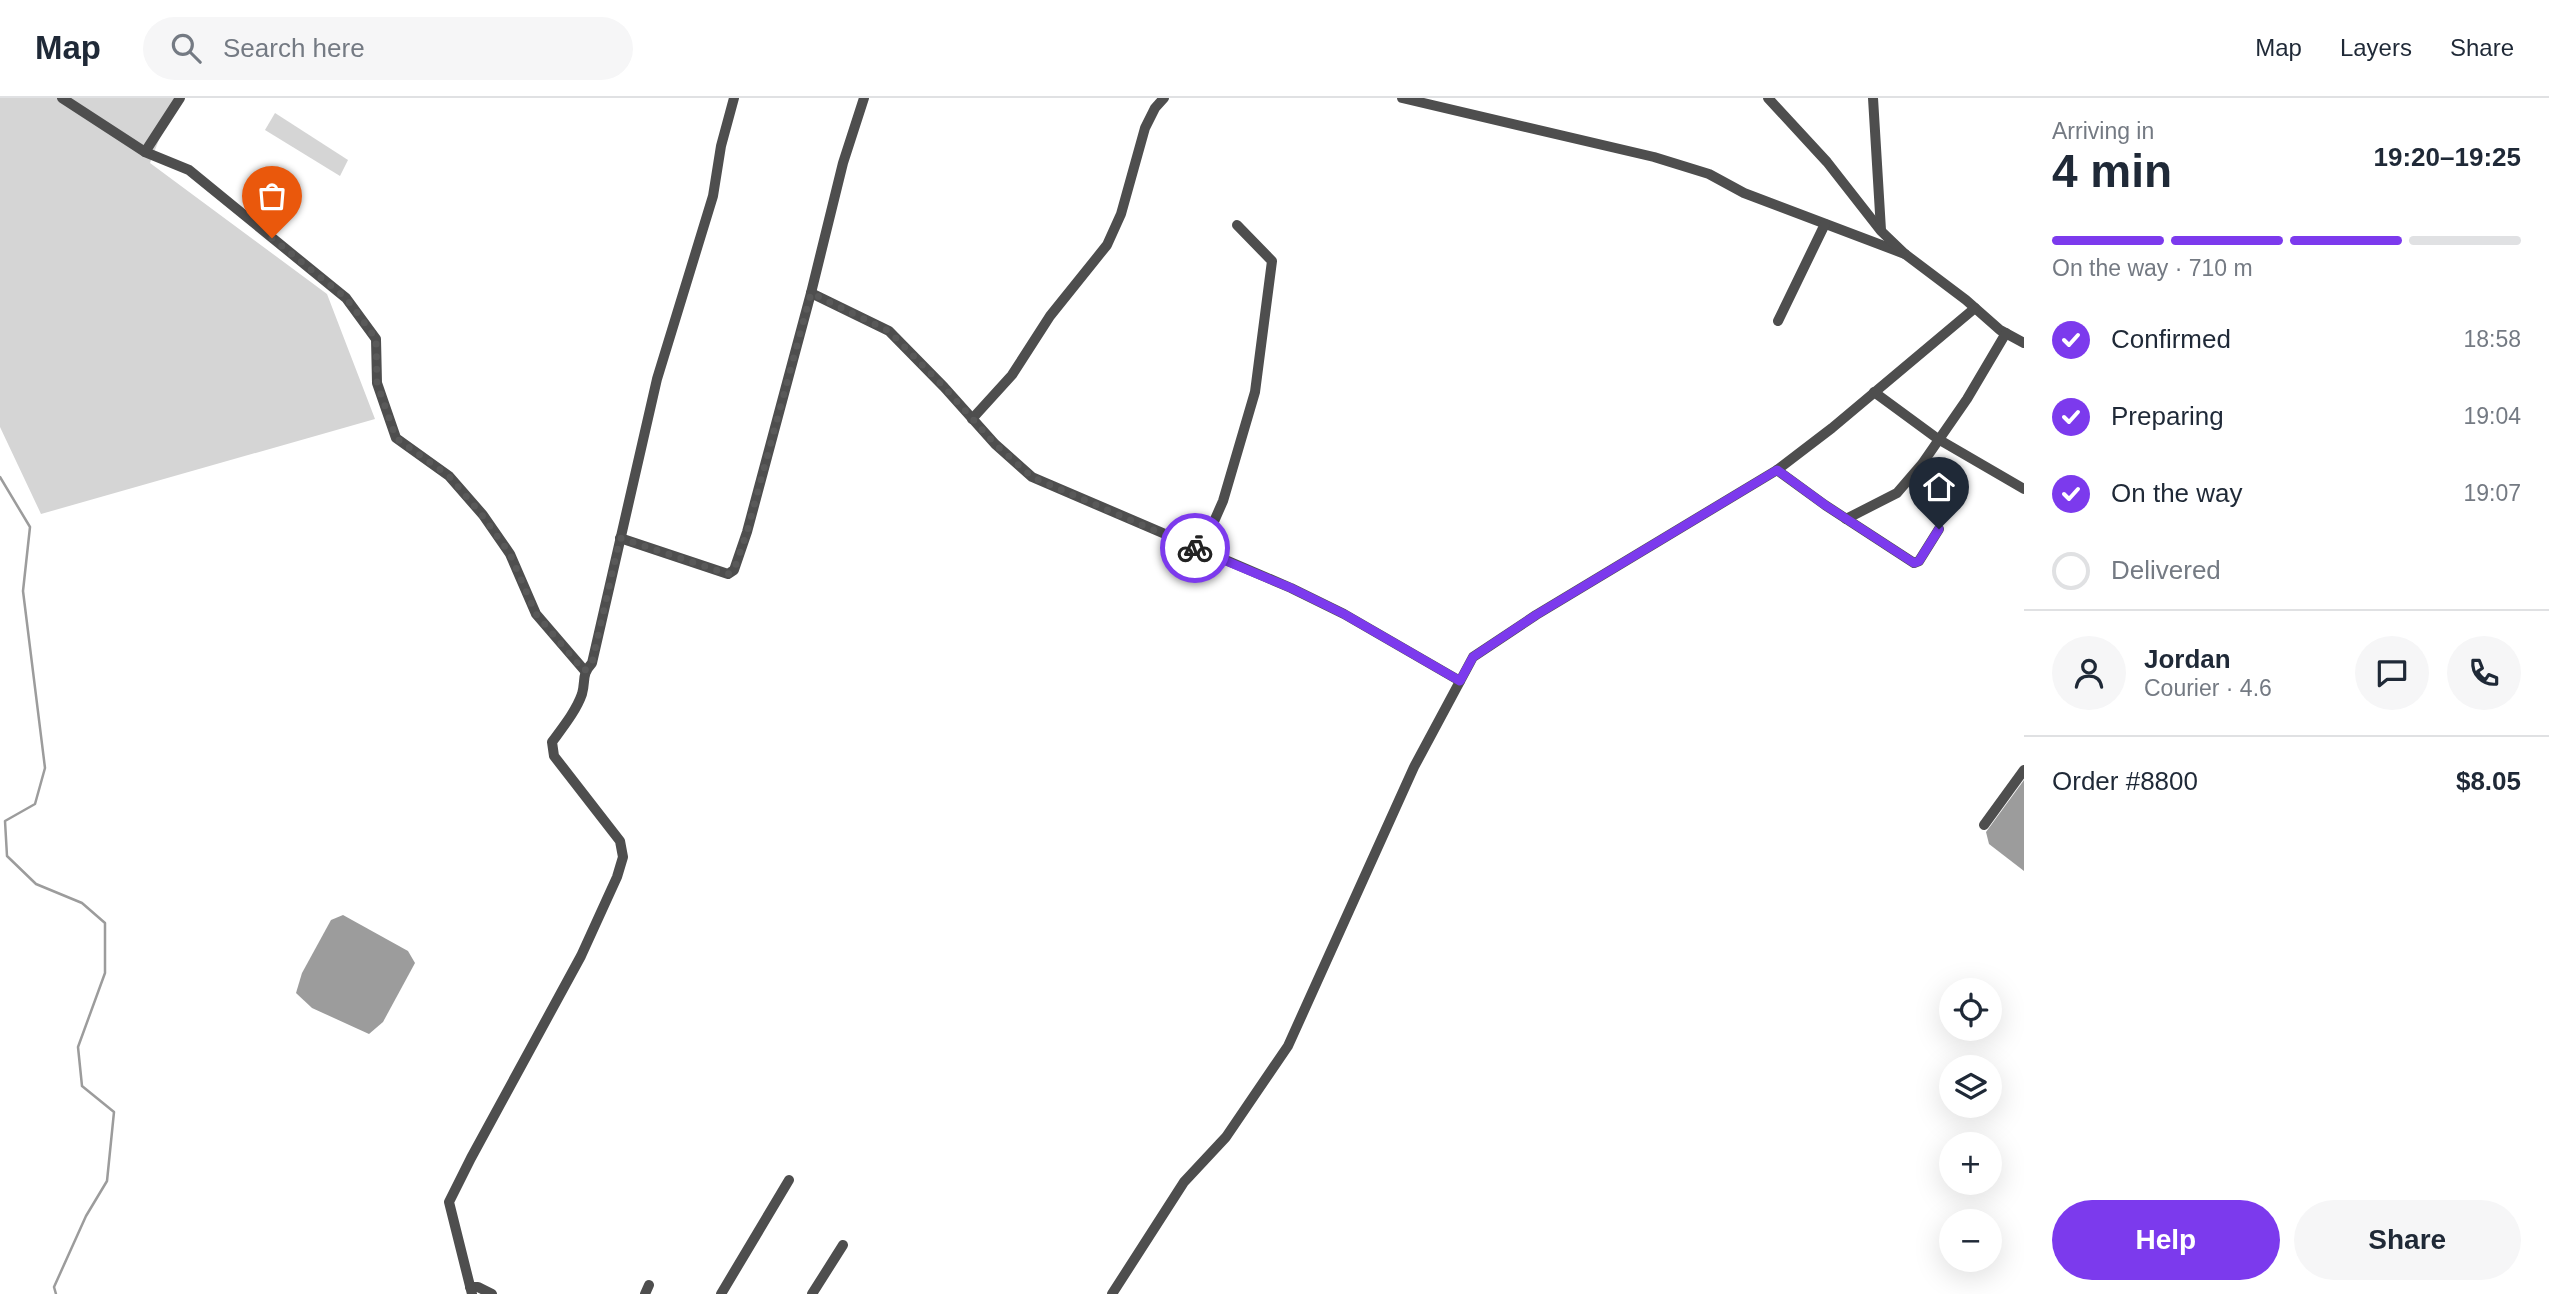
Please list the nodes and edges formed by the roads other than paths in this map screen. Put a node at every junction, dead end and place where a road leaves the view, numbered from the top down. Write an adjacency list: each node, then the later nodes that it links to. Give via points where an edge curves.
1 (62, 98): 9 (street)
2 (180, 98): 9 (street)
3 (734, 98): 26 (street, via 720,146 713,196 657,379)
4 (863, 98): 14 (street)
5 (1164, 98): 20 (street, via 1145,128 1121,214 1107,245 1050,316 1012,375)
6 (1402, 98): 10 (street, via 1654,157 1709,174 1744,193)
7 (1768, 98): 12 (street, via 1827,162)
8 (1873, 98): 12 (street)
9 (145, 152): 28 (street, via 189,170 346,298 376,339 377,383 396,438 449,476 482,515 510,554 536,614)
10 (1825, 224): 13 (street); 16 (street)
11 (1237, 225): 27 (street, via 1272,261 1255,392 1223,502)
12 (1881, 231): 13 (street)
13 (1905, 254): 15 (street)
14 (811, 293): 20 (street, via 889,331); 26 (street, via 734,570 728,574)
15 (1975, 308): 17 (street); 19 (street)
16 (1778, 321)
17 (2006, 333): 18 (street); 21 (street)
18 (2024, 343)
19 (1874, 392): 21 (street); 22 (street)
20 (972, 419): 27 (street, via 1032,477)
21 (1938, 439): 23 (street); 24 (street, via 1897,493)
22 (1777, 470): 24 (street); 29 (street, via 1491,643 1473,657)
23 (2024, 489)
24 (1846, 519): 25 (street, via 1914,563)
25 (1939, 529)
26 (620, 538): 28 (street, via 592,663)
27 (1201, 551): 29 (street, via 1344,614)
28 (584, 671): 34 (street, via 582,693 552,741 554,756 620,841 623,857 581,956 449,1202)
29 (1460, 681): 38 (street, via 1414,767 1288,1046 1226,1137 1184,1182)
30 (2024, 770): 31 (street)
31 (1984, 825)
32 (789, 1180): 36 (street)
33 (843, 1245): 37 (street)
34 (471, 1290): 35 (street, via 478,1287)
35 (492, 1294)
36 (722, 1294)
37 (813, 1294)
38 (1112, 1294)

